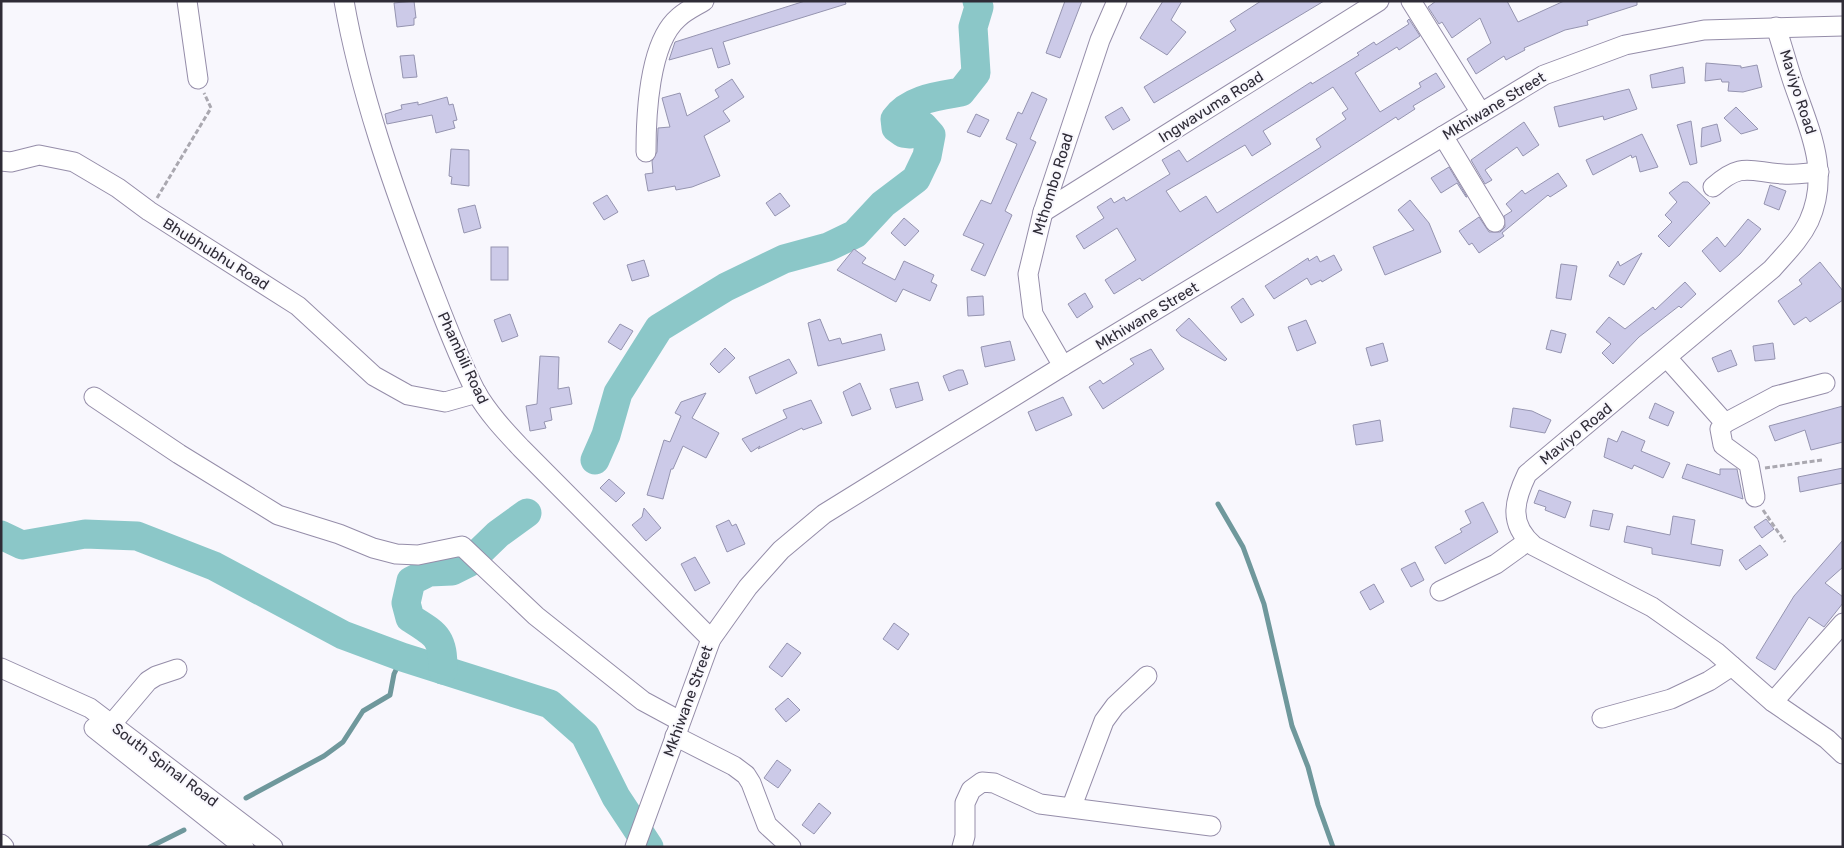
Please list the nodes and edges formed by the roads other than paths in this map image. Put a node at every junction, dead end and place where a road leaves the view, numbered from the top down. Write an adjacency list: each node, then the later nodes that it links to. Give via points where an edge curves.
1 (187, 1): 9 (street)
2 (344, 1): 21 (street, Phambili Road, via 351,40 407,224 449,332)
3 (704, 1): 12 (street, via 677,18 658,53 646,118)
4 (1118, 1): 16 (street, Mthombo Road, via 1100,40)
5 (1379, 1): 16 (street, Ingwavuma Road)
6 (1411, 1): 10 (street)
7 (1843, 26): 8 (street, Mkhiwane Street)
8 (1776, 27): 10 (street, Mkhiwane Street, via 1704,30 1625,45 1544,75); 14 (street, Maviyo Road, via 1812,136)
9 (198, 79)
10 (1481, 113): 11 (street, Mkhiwane Street)
11 (1443, 136): 17 (street); 19 (street, Mkhiwane Street)
12 (646, 152)
13 (1, 161): 21 (street, Bhubhubhu Road, via 12,162 40,155 74,162 298,306 374,376 408,395 445,402)
14 (1819, 172): 15 (street, via 1783,174 1750,168 1732,173); 18 (street, Maviyo Road, via 1817,196 1808,222 1795,243 1772,269)
15 (1713, 187)
16 (1043, 212): 19 (street, Mthombo Road, via 1028,274 1033,314)
17 (1495, 222)
18 (1668, 359): 23 (street); 25 (street, Maviyo Road, via 1528,474 1519,490 1516,506 1518,528)
19 (1063, 366): 28 (street, Mkhiwane Street, via 824,514 781,550 748,587)
20 (1825, 384): 23 (street, via 1776,396)
21 (477, 393): 28 (street, Phambili Road, via 495,420 521,448)
22 (94, 397): 36 (street, via 278,515 396,554 418,555 462,546 536,616)
23 (1725, 423): 24 (street, via 1720,429 1723,445 1746,460 1752,470)
24 (1755, 497)
25 (1528, 541): 26 (street, via 1496,564); 29 (street, via 1652,607)
26 (1440, 591)
27 (1843, 623): 33 (street)
28 (711, 639): 36 (street, Mkhiwane Street)
29 (1732, 666): 33 (street); 34 (street, via 1671,700)
30 (1, 668): 35 (street, South Spinal Road, via 90,708)
31 (178, 670): 35 (street, via 151,678)
32 (1147, 676): 38 (street, via 1104,721)
33 (1773, 702): 37 (street, via 1828,739)
34 (1602, 718)
35 (107, 729): 42 (street, South Spinal Road); 43 (street, South Spinal Road)
36 (678, 729): 44 (street, Mkhiwane Street); 45 (street, via 746,775 767,825)
37 (1843, 754)
38 (1072, 806): 39 (street); 46 (street, via 1040,804 994,783 982,782 971,790 965,804)
39 (1211, 826)
40 (1, 844): 41 (street)
41 (4, 847)
42 (244, 847)
43 (273, 847)
44 (635, 847)
45 (791, 847)
46 (962, 847)

